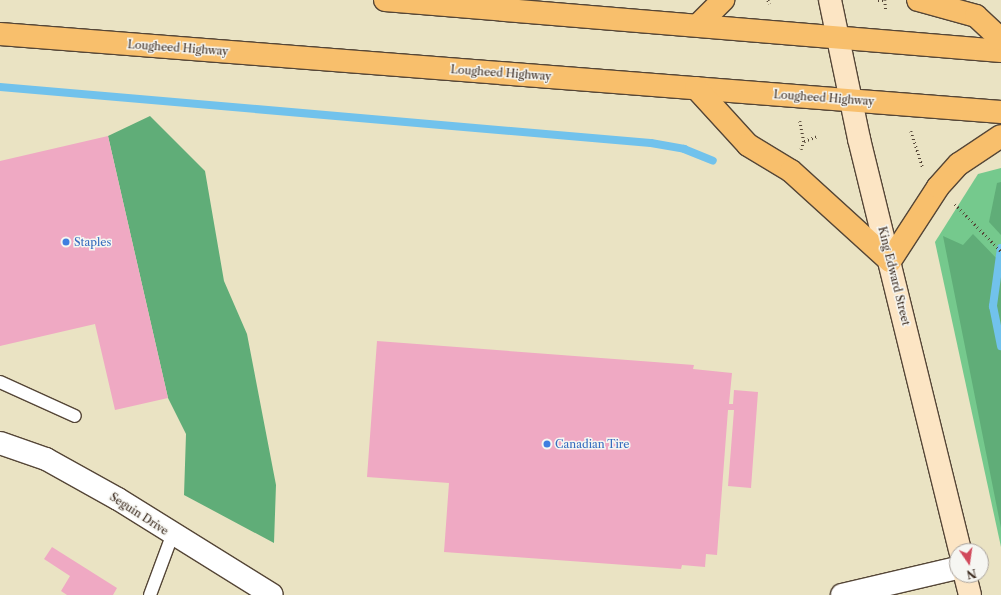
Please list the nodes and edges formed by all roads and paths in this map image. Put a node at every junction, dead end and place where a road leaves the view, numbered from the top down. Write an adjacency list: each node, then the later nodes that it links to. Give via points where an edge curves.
1 (385, 0): 11 (main road)
2 (723, 0): 11 (main road)
3 (768, 0): 8 (path)
4 (830, 0): 13 (main road, King Edward Street)
5 (918, 0): 9 (main road)
6 (878, 1): 7 (path)
7 (885, 1): 10 (path)
8 (770, 4)
9 (971, 8): 14 (main road)
10 (886, 11)
11 (700, 23): 13 (main road)
12 (0, 34): 16 (main road, Lougheed Highway)
13 (838, 38): 15 (main road); 17 (main road, King Edward Street)
14 (1001, 39)
15 (1001, 50)
16 (696, 88): 17 (main road, Lougheed Highway); 28 (main road, via 748,145 791,171)
17 (850, 100): 18 (main road, Lougheed Highway); 28 (main road, King Edward Street)
18 (1001, 112)
19 (800, 121): 21 (path, via 804,141)
20 (911, 131): 24 (path)
21 (818, 136)
22 (1001, 136): 28 (main road, via 959,164 938,186)
23 (910, 143): 24 (path)
24 (914, 144): 25 (path)
25 (927, 174)
26 (952, 202): 27 (path)
27 (1001, 250)
28 (890, 262): 33 (main road, King Edward Street)
29 (0, 382): 30 (lane)
30 (75, 416)
31 (0, 443): 32 (street, Seguin Drive, via 46,460 118,499)
32 (172, 536): 36 (lane); 37 (street, Seguin Drive)
33 (958, 543)
34 (949, 570): 38 (street)
35 (967, 583): 39 (main road)
36 (150, 595)
37 (272, 595)
38 (842, 595)
39 (970, 595)

